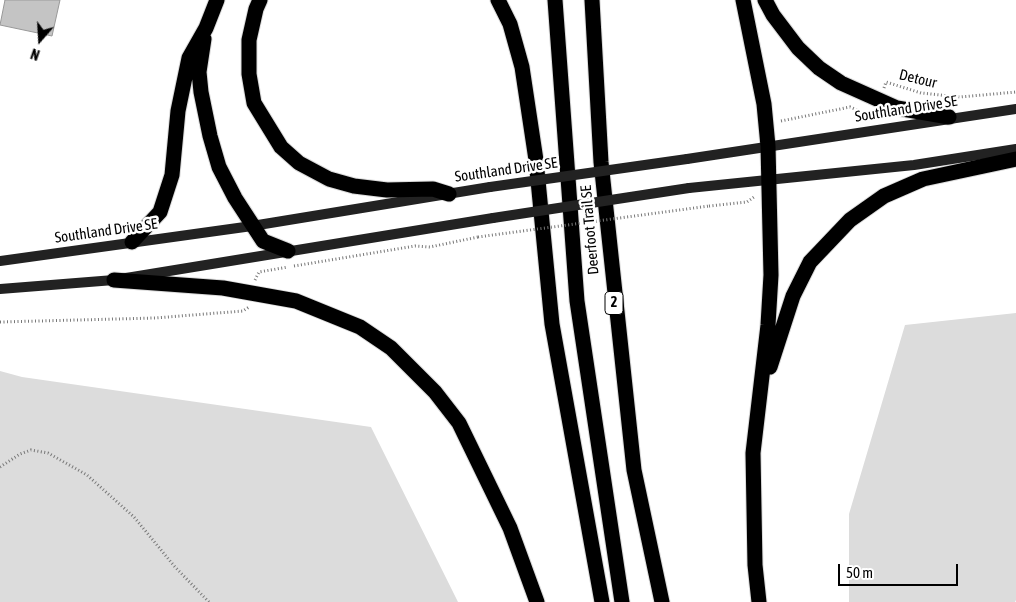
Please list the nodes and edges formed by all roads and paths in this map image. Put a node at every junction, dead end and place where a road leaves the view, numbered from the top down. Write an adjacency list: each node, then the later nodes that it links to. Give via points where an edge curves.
1 (217, 0): 8 (highway)
2 (260, 0): 19 (highway, via 248,40 249,74 254,103 280,147 299,163 329,179 354,186 386,190 433,189)
3 (498, 0): 34 (highway, via 510,24 522,67 536,160 552,324)
4 (555, 0): 35 (highway, Deerfoot Trail SE, via 577,301)
5 (592, 0): 36 (highway, Deerfoot Trail SE / 2, via 601,162 626,404 634,470)
6 (743, 0): 15 (highway, via 764,104)
7 (765, 0): 13 (highway, via 798,48 818,68 841,83 897,108)
8 (206, 28): 21 (highway, via 200,72 210,136 220,167); 22 (highway, via 189,58 178,111 172,175 160,212)
9 (882, 92): 10 (path, Detour, via 886,82 942,96)
10 (1016, 92)
11 (1016, 109): 13 (main road, Southland Drive SE)
12 (872, 110): 14 (path, via 864,113 850,107)
13 (949, 117): 15 (main road, Southland Drive SE)
14 (778, 122)
15 (768, 146): 18 (highway); 19 (main road, Southland Drive SE, bridge)
16 (1016, 150): 18 (main road, via 914,165)
17 (1016, 159): 30 (highway, via 922,179 884,196 850,220 810,262 793,296)
18 (768, 178): 23 (main road, bridge); 30 (highway, via 771,275)
19 (449, 194): 21 (main road, Southland Drive SE)
20 (756, 195): 26 (path, bridge, via 747,202 478,237 430,247 414,246 259,272)
21 (252, 226): 22 (main road, Southland Drive SE); 23 (highway, via 263,240)
22 (132, 242): 24 (main road, Southland Drive SE)
23 (288, 251): 25 (main road)
24 (0, 261)
25 (114, 280): 27 (main road); 33 (highway, via 238,290 296,301 360,327 390,348 435,392 459,423 510,528)
26 (255, 281)
27 (0, 289)
28 (252, 305): 29 (path, via 243,311 155,318)
29 (0, 322)
30 (760, 399): 37 (highway, via 754,453 755,565)
31 (0, 467): 32 (path, via 31,450 48,453 87,474 134,517)
32 (209, 602)
33 (537, 602)
34 (602, 602)
35 (622, 602)
36 (662, 602)
37 (759, 602)

